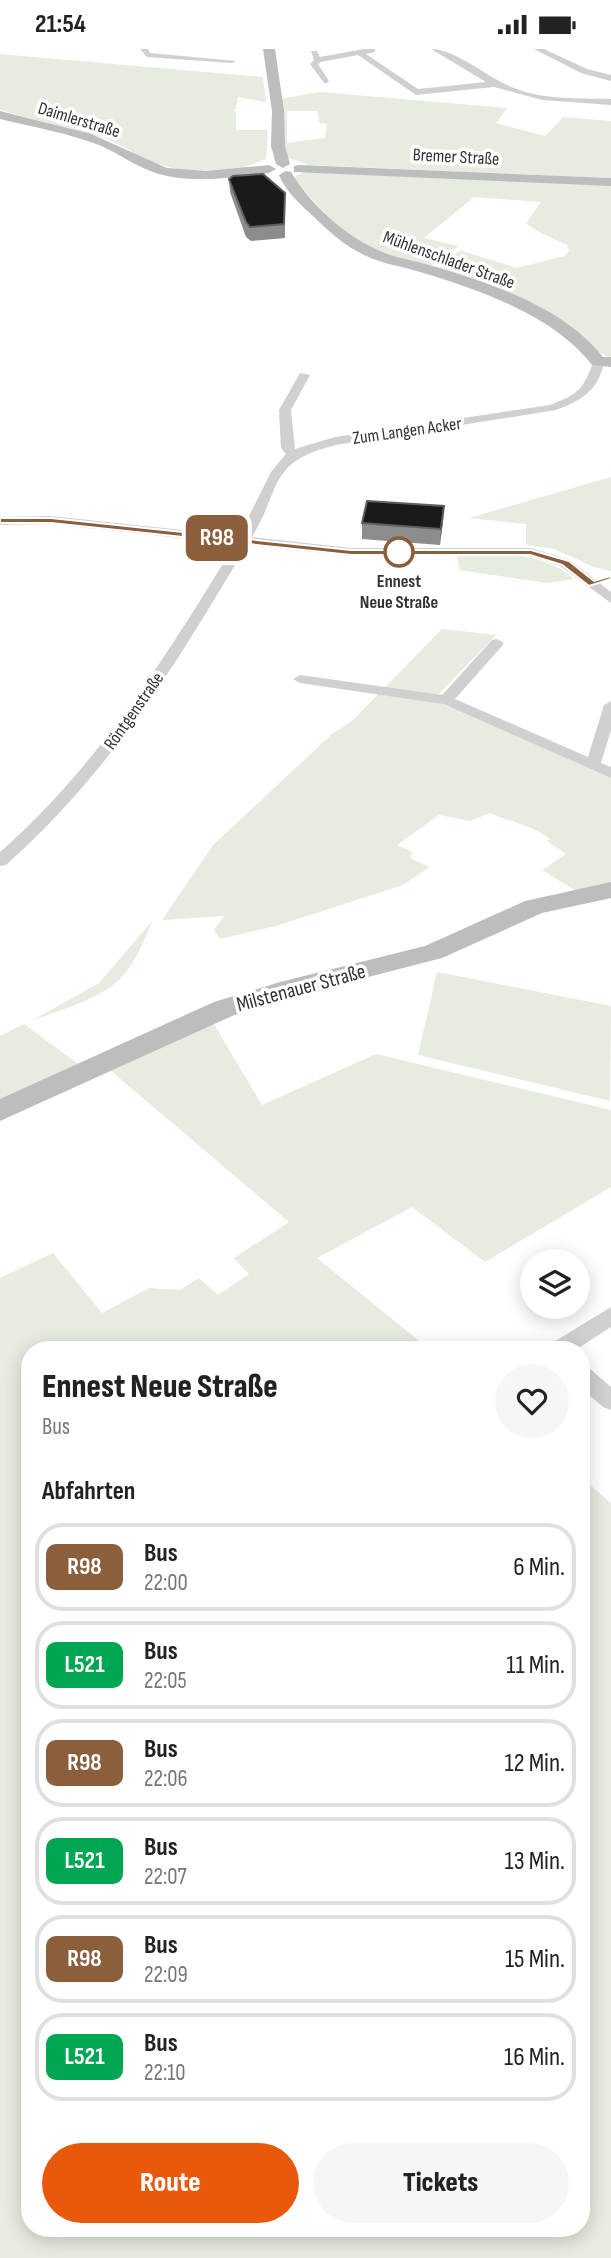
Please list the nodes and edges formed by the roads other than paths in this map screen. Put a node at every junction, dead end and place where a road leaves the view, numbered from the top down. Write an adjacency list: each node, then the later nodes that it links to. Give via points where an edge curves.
1 (144, 49): 9 (street, via 147,55)
2 (270, 49): 15 (street)
3 (312, 49): 8 (street)
4 (377, 49): 7 (street)
5 (435, 49): 12 (street)
6 (538, 49): 10 (street)
7 (360, 53): 8 (street); 12 (street, via 416,92)
8 (318, 60): 11 (street, via 314,64)
9 (232, 61)
10 (611, 78)
11 (325, 81)
12 (495, 84): 13 (street, via 541,97)
13 (611, 102)
14 (0, 115): 15 (street, Daimlerstraße, via 95,140 169,173)
15 (284, 169): 16 (street, Bremer Straße); 17 (street, Mühlenschlader Straße, via 290,186 352,243 470,285 555,323)
16 (611, 182)
17 (604, 362): 19 (street, Zum Langen Acker, via 589,389 552,408 335,441)
18 (304, 375): 19 (street, via 285,410 287,448)
19 (295, 455): 21 (street, via 282,464)
20 (0, 521): 21 (street, via 51,520)
21 (243, 541): 23 (street, via 351,552 531,552 565,563); 32 (street, Röntgenstraße, via 139,708 92,771)
22 (611, 579): 23 (street)
23 (593, 584): 24 (street)
24 (611, 599)
25 (497, 643): 27 (street)
26 (300, 679): 27 (street)
27 (446, 700): 30 (street)
28 (611, 705): 29 (street)
29 (608, 726): 30 (street)
30 (593, 765): 31 (street)
31 (611, 773)
32 (0, 861)
33 (611, 890): 34 (street, Milstenauer Straße, via 534,907 433,952 223,1009)
34 (0, 1111)
35 (611, 1316): 36 (street)
36 (572, 1341)
37 (590, 1382): 38 (street)
38 (611, 1400)

